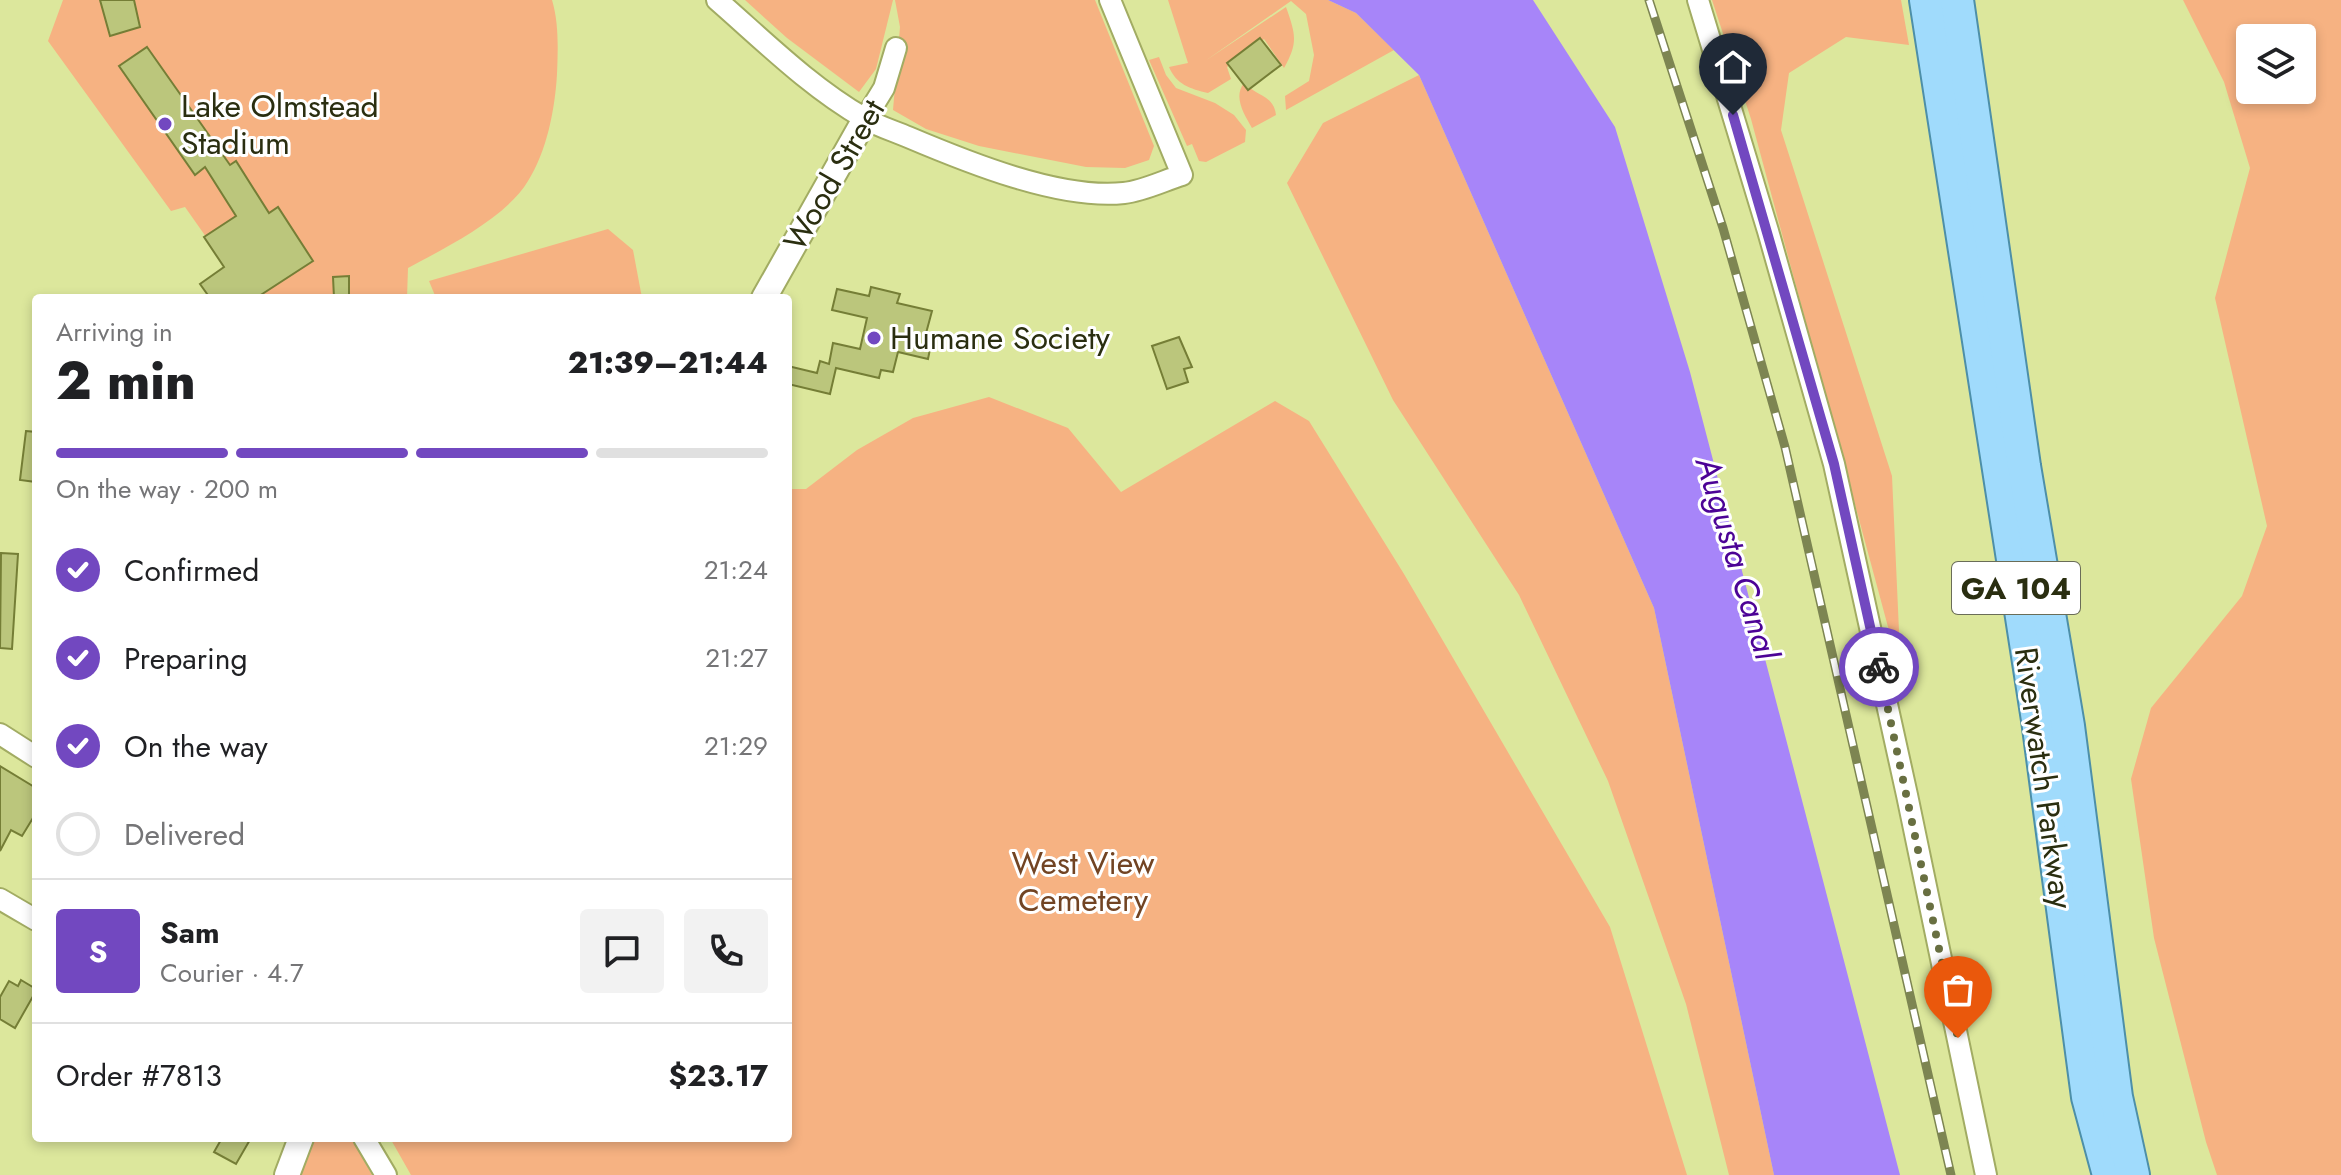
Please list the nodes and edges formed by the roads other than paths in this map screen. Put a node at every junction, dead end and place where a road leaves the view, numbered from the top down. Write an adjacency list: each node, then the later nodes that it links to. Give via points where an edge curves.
1 (717, 0): 7 (street, via 823,91)
2 (1110, 0): 7 (street, via 1182,175 1128,193 1055,188 948,154)
3 (1698, 0): 17 (street, via 1834,464)
4 (1926, 0): 18 (main road, Riverwatch Parkway / GA 104, via 2038,720 2088,1097)
5 (1957, 0): 19 (main road, Riverwatch Parkway / GA 104, via 2024,466 2068,726 2116,1097)
6 (896, 48): 7 (street, Wood Street, via 884,88)
7 (865, 119): 8 (street, Wood Street)
8 (766, 294)
9 (0, 734): 10 (street)
10 (32, 754)
11 (0, 899): 12 (street)
12 (32, 918)
13 (299, 1142): 15 (street)
14 (366, 1142): 16 (street)
15 (287, 1175)
16 (386, 1175)
17 (1986, 1175)
18 (2109, 1175)
19 (2133, 1175)

